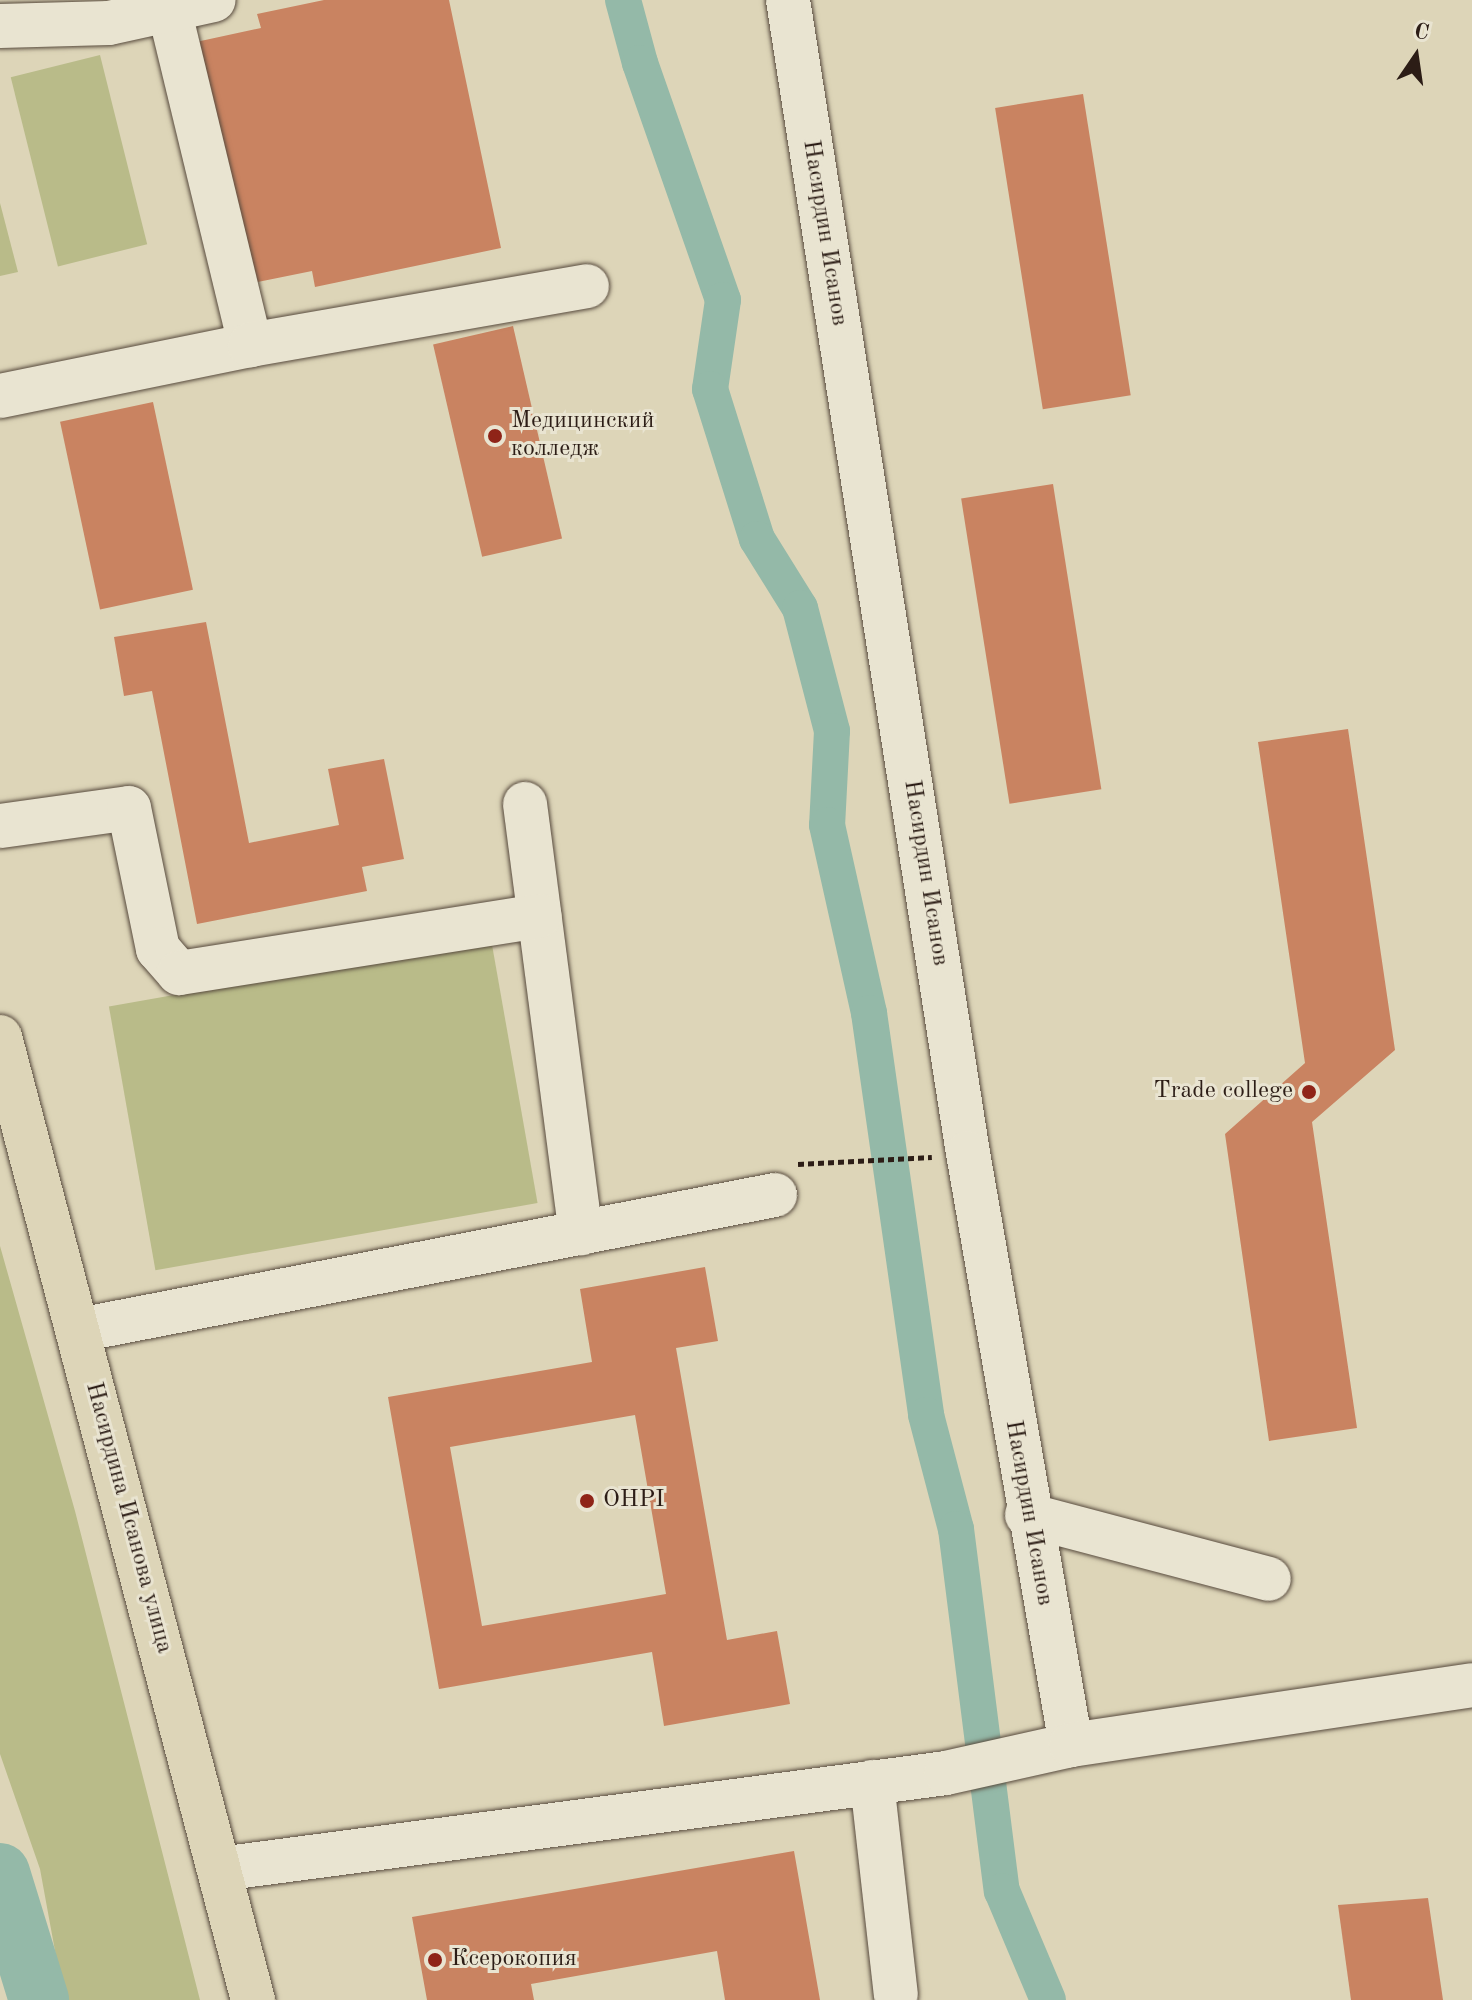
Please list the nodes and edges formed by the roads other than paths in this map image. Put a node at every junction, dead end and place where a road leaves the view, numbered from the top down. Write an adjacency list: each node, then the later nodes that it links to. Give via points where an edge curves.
1 (214, 0): 3 (street)
2 (788, 0): 15 (street, Насирдин Исанов)
3 (169, 9): 4 (street, via 109,23); 6 (street)
4 (0, 26)
5 (587, 286): 6 (street)
6 (250, 345): 7 (street)
7 (0, 396)
8 (525, 804): 10 (street)
9 (0, 826): 10 (street, via 129,808 158,949 179,973)
10 (540, 916): 13 (street)
11 (0, 1037): 14 (main road, Насирдина Исанова улица)
12 (775, 1195): 13 (street)
13 (581, 1233): 14 (street)
14 (79, 1330): 20 (main road, Насирдина Исанова улица)
15 (1027, 1515): 16 (street); 18 (street, Насирдин Исанов)
16 (1269, 1579)
17 (1472, 1685): 18 (street)
18 (1071, 1745): 19 (street, via 1014,1761)
19 (872, 1782): 20 (street); 21 (street)
20 (220, 1869): 22 (main road, Насирдина Исанова улица)
21 (896, 1995)
22 (253, 2000)

